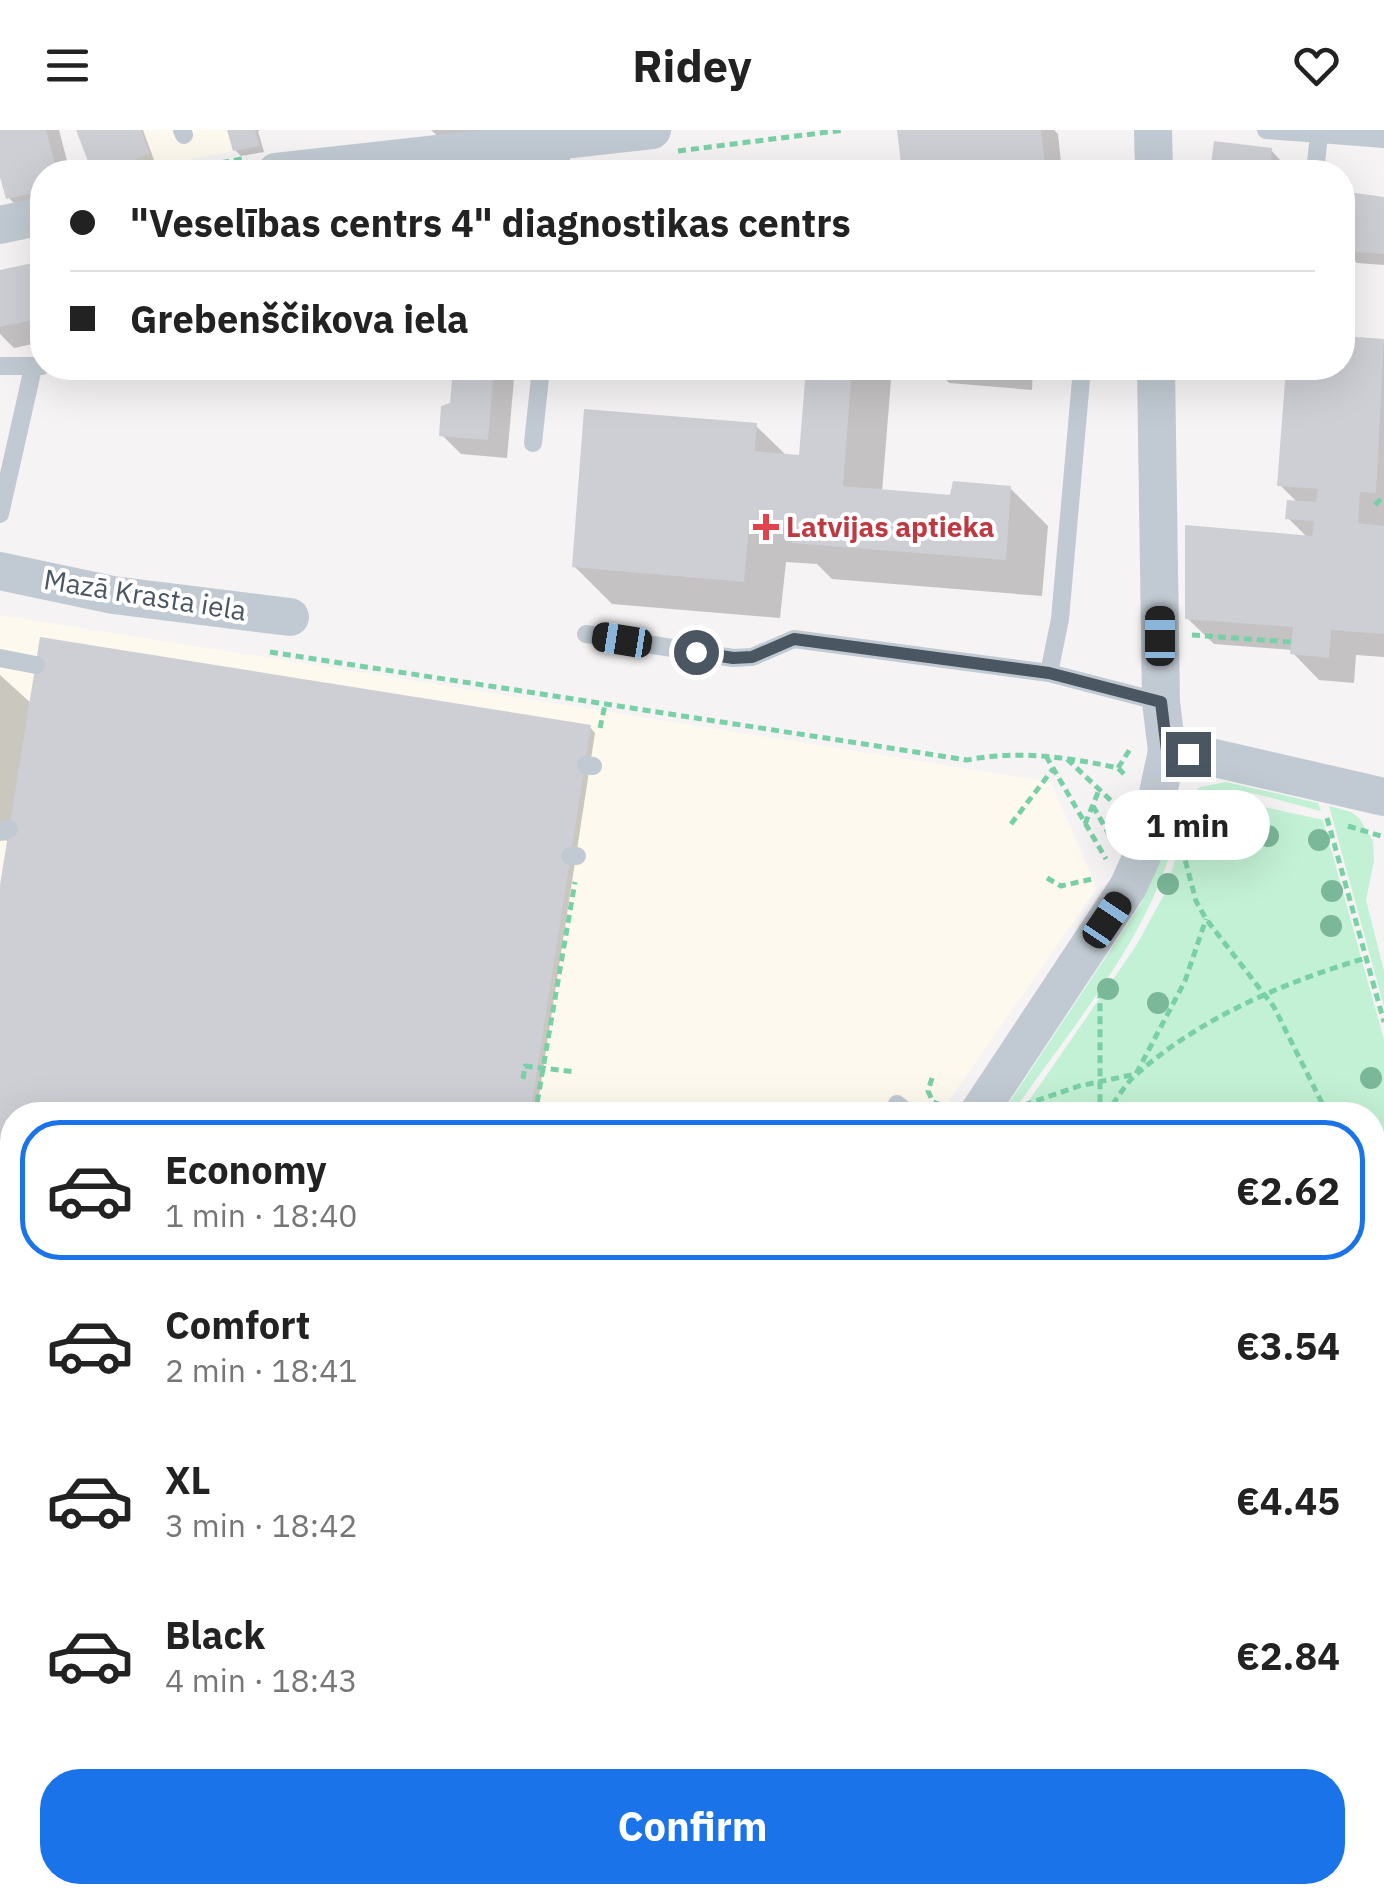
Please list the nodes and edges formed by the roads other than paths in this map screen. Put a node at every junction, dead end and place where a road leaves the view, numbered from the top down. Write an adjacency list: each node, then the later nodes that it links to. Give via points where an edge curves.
1 (1153, 130): 8 (street)
2 (1266, 130): 3 (lane)
3 (1319, 135): 4 (lane); 9 (lane)
4 (1384, 140)
5 (662, 141): 6 (street)
6 (560, 156): 7 (street)
7 (489, 160)
8 (1154, 160)
9 (1316, 160)
10 (30, 219): 11 (street)
11 (0, 225)
12 (0, 366): 13 (lane)
13 (30, 367)
14 (32, 380): 18 (lane)
15 (540, 380): 19 (lane)
16 (1081, 380): 26 (lane, via 1060,619)
17 (1156, 380): 27 (street)
18 (9, 434): 20 (lane)
19 (532, 443)
20 (0, 514)
21 (0, 571): 22 (street, Mazā Krasta iela, via 113,595)
22 (290, 616)
23 (586, 634): 26 (lane, via 733,658 794,639)
24 (0, 658): 25 (lane)
25 (36, 665)
26 (1049, 673): 27 (lane)
27 (1161, 702): 28 (street)
28 (1167, 751): 29 (street); 30 (street, via 1147,846 1128,888)
29 (1384, 797)
30 (986, 1102)

